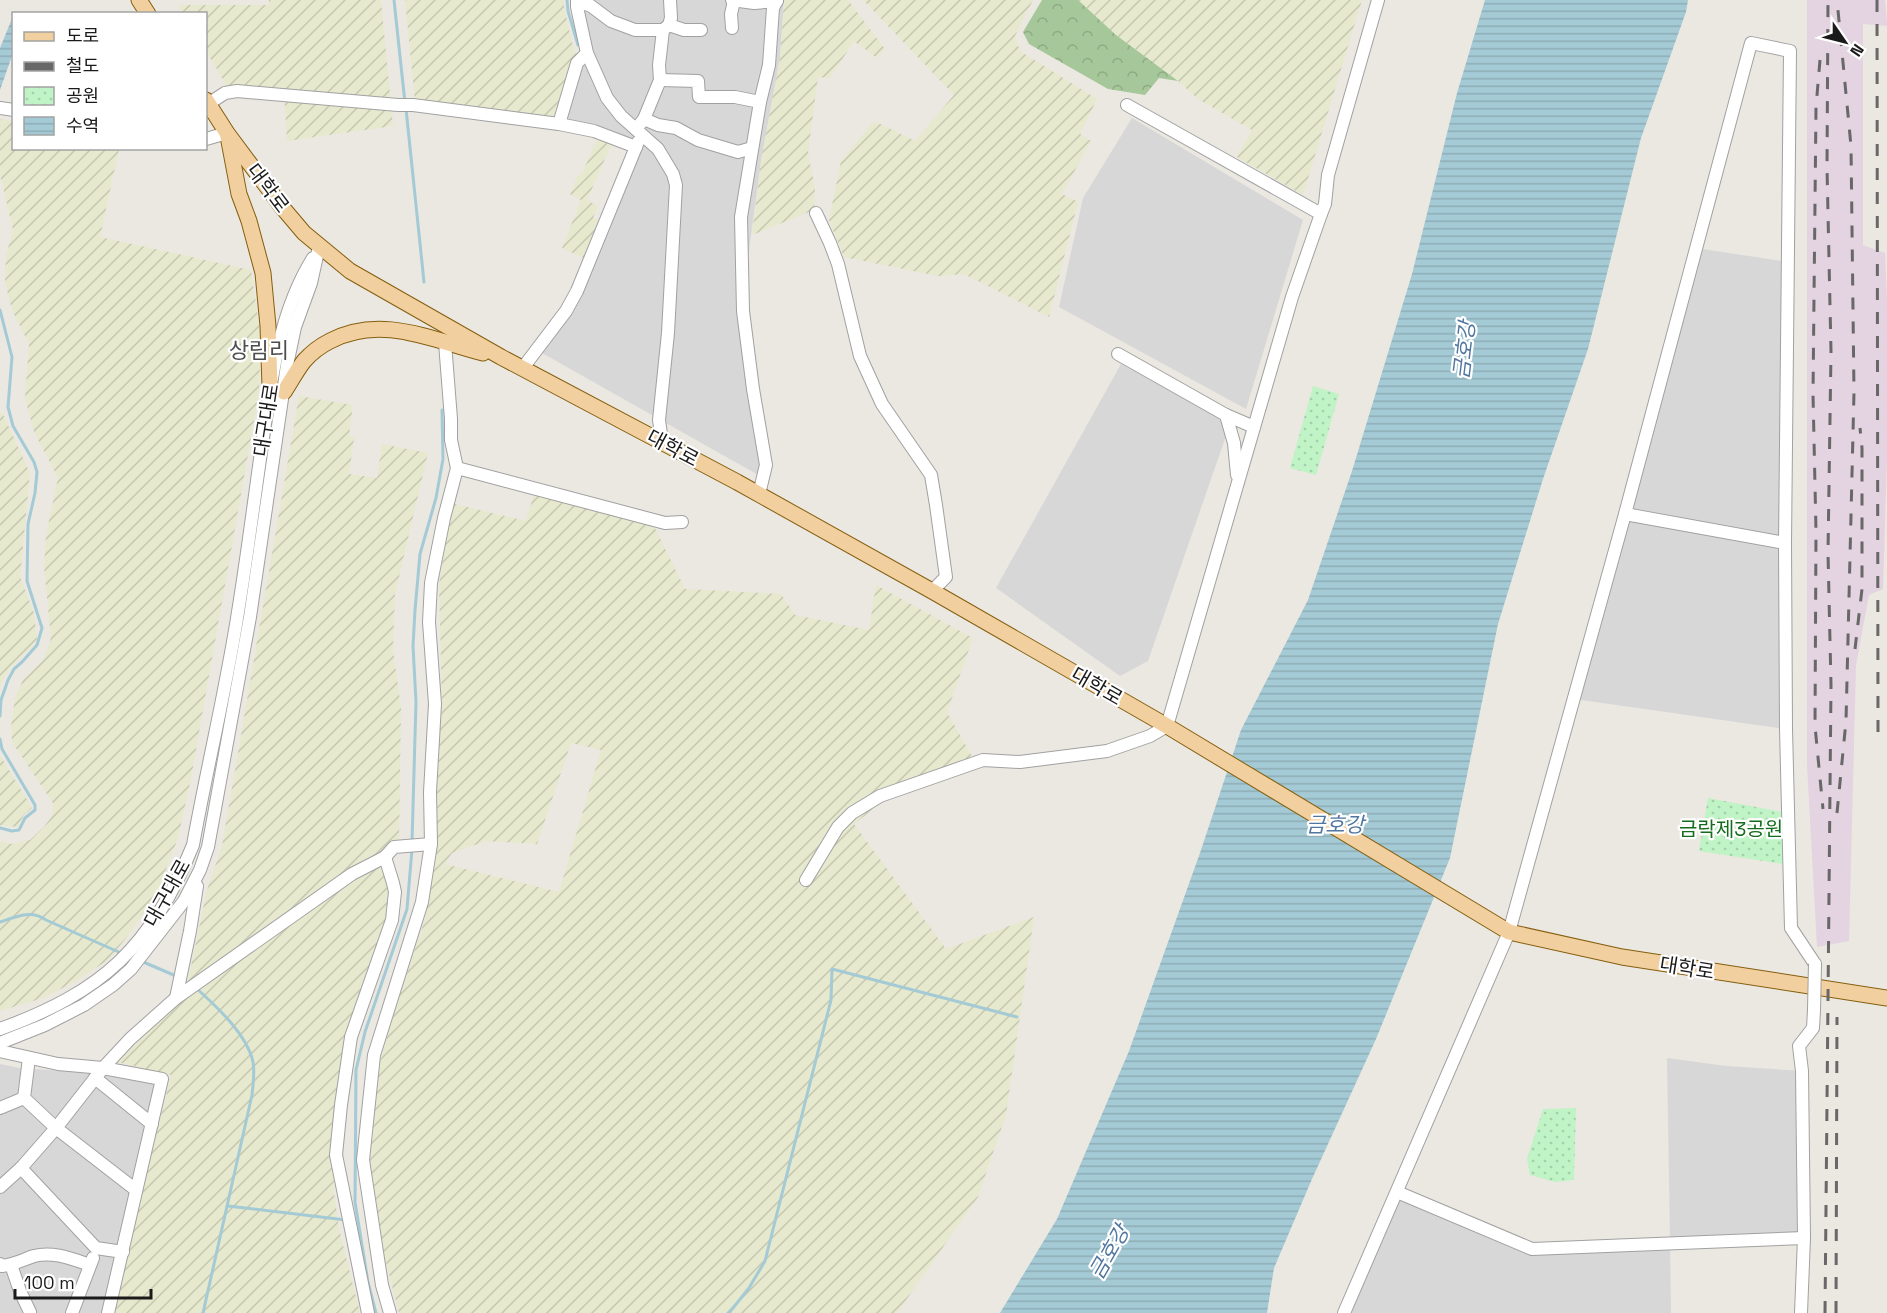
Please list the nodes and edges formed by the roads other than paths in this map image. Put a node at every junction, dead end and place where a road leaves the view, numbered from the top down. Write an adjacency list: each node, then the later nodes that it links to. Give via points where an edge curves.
1 (670, 0): 6 (street, via 671,18)
2 (733, 0): 3 (street); 7 (street)
3 (777, 0): 12 (street)
4 (1378, 0): 21 (street, via 1328,175)
5 (577, 1): 6 (street, via 635,30); 9 (street)
6 (666, 27): 8 (street); 10 (street)
7 (732, 27)
8 (701, 30)
9 (587, 53): 14 (street, via 577,63); 15 (street, via 607,98 621,116)
10 (660, 80): 12 (street, via 698,81 699,96); 15 (street)
11 (207, 102): 14 (street, via 237,91 405,105); 16 (main road, 대학로)
12 (760, 102): 19 (street)
13 (1127, 105): 21 (street)
14 (559, 124): 18 (street, via 594,131)
15 (641, 127): 18 (street); 19 (street, via 676,129 738,152); 30 (street, via 674,174 676,185 659,420)
16 (227, 133): 17 (street); 22 (main road, 대학로, via 282,207); 27 (main road, via 239,194 263,273)
17 (207, 139)
18 (636, 147): 26 (street, via 577,291)
19 (752, 148): 33 (street, via 741,236 743,311 766,465)
20 (816, 213): 37 (street, via 837,264 860,356 882,404 931,475 946,577)
21 (1321, 214): 29 (street)
22 (320, 247): 25 (main road, 대학로, via 350,271); 27 (street, 대구대로, via 287,314)
23 (445, 344): 25 (main road); 27 (main road, via 397,329 363,329 318,347); 31 (street, via 451,440)
24 (1118, 354): 28 (street)
25 (501, 357): 26 (main road, 대학로)
26 (522, 369): 30 (main road, 대학로)
27 (277, 389): 41 (street, 대구대로, via 250,617 208,847); 46 (street, 대구대로, via 193,845 182,871 166,902 119,963 89,988)
28 (1226, 415): 29 (street); 32 (street, via 1234,442)
29 (1254, 427): 32 (street)
30 (662, 441): 33 (main road, 대학로)
31 (457, 468): 35 (street, via 665,523); 39 (street, via 431,584 429,622 435,704 430,792)
32 (1238, 481): 38 (street)
33 (759, 494): 37 (main road, 대학로)
34 (1625, 514): 36 (street); 36 (street, via 1751,43 1790,51); 43 (street)
35 (682, 522)
36 (1785, 543): 59 (street, bridge, via 1791,928 1815,964 1813,1028 1799,1046)
37 (932, 591): 38 (main road, 대학로)
38 (1167, 726): 42 (street, via 1107,751 1020,762 983,760 880,796 838,827); 43 (main road, 대학로)
39 (421, 844): 40 (street, via 394,847); 68 (street, via 422,902 374,1055 363,1160 382,1285)
40 (385, 856): 44 (street, via 352,874); 67 (street, via 394,892 392,920 351,1037 336,1155)
41 (200, 870): 44 (street); 47 (street, 대구대로, via 184,901 142,958 113,985 84,1005)
42 (806, 880)
43 (1509, 932): 45 (main road, 대학로, via 1622,957); 58 (street)
44 (176, 998): 50 (street)
45 (1887, 998)
46 (0, 1029)
47 (0, 1043)
48 (0, 1051): 49 (street)
49 (29, 1058): 50 (street); 51 (street)
50 (99, 1073): 53 (street); 53 (street, via 162,1079); 54 (street)
51 (24, 1098): 52 (street); 54 (street)
52 (0, 1108)
53 (152, 1124): 57 (street)
54 (56, 1128): 55 (street); 57 (street)
55 (21, 1168): 56 (street); 60 (street)
56 (0, 1187)
57 (136, 1190): 61 (street)
58 (1397, 1192): 59 (street, via 1532,1249); 69 (street)
59 (1804, 1238): 70 (street)
60 (96, 1248): 61 (street); 63 (street)
61 (123, 1252): 66 (street)
62 (6, 1264): 63 (street, via 53,1254); 64 (street)
63 (90, 1264): 65 (street)
64 (30, 1312)
65 (72, 1313)
66 (108, 1313)
67 (368, 1313)
68 (390, 1313)
69 (1344, 1313)
70 (1801, 1313)

